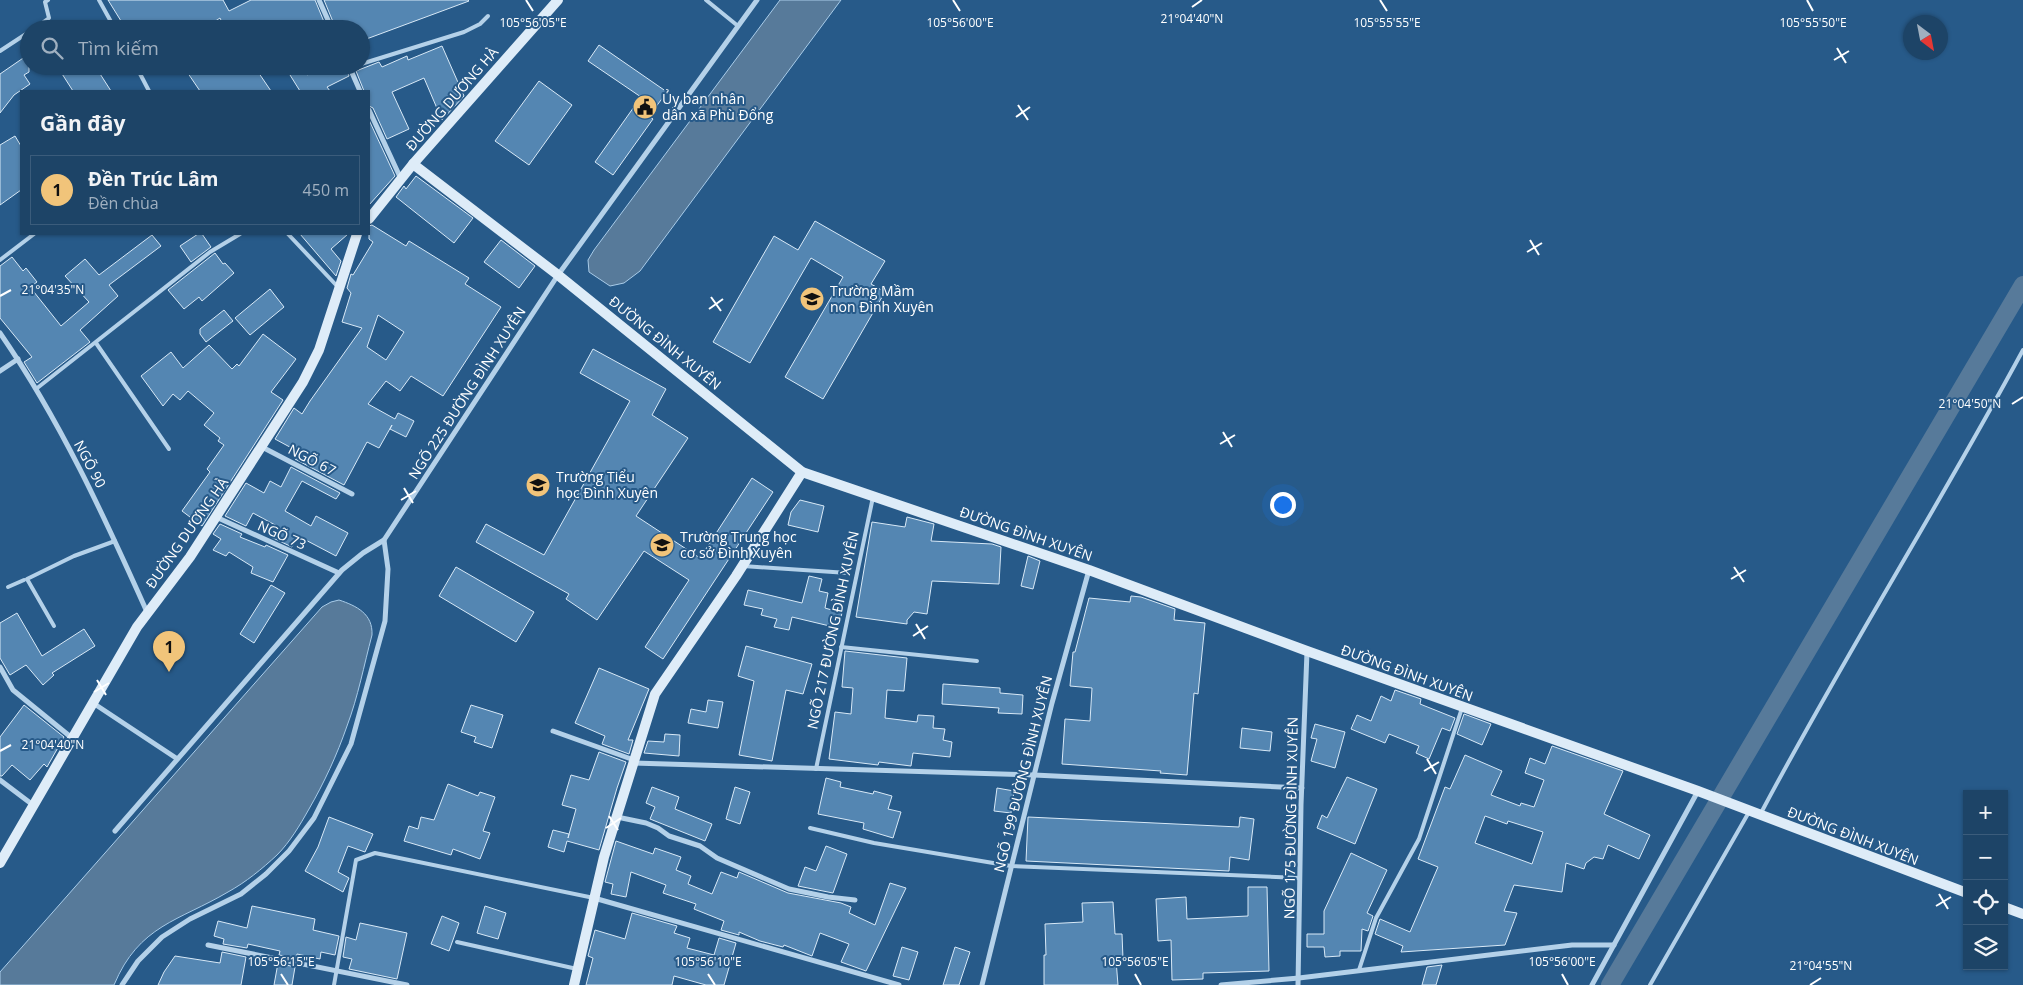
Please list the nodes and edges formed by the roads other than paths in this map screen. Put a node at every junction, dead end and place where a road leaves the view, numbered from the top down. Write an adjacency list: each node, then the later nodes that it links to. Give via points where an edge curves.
1 (48, 0): 8 (lane, via 45,2 49,18)
2 (99, 0): 9 (lane)
3 (319, 0): 10 (street)
4 (558, 0): 20 (street, ĐƯỜNG DƯƠNG HÀ)
5 (706, 0): 11 (lane)
6 (757, 0): 11 (street, NGÕ 225 ĐƯỜNG ĐÌNH XUYÊN)
7 (488, 16): 14 (lane, via 464,32)
8 (46, 20)
9 (110, 20)
10 (328, 20)
11 (738, 26): 28 (street, NGÕ 225 ĐƯỜNG ĐÌNH XUYÊN)
12 (20, 38): 13 (lane)
13 (0, 51)
14 (370, 61)
15 (141, 75): 17 (lane)
16 (354, 75): 18 (street)
17 (148, 90)
18 (360, 90)
19 (370, 112): 21 (street)
20 (413, 164): 21 (street, ĐƯỜNG DƯƠNG HÀ); 28 (street, ĐƯỜNG ĐÌNH XUYÊN)
21 (400, 180): 22 (street, ĐƯỜNG DƯƠNG HÀ)
22 (370, 218)
23 (33, 235): 27 (lane)
24 (238, 235): 31 (lane, via 210,252)
25 (289, 235): 29 (lane)
26 (357, 235): 29 (street, ĐƯỜNG DƯƠNG HÀ)
27 (0, 260)
28 (558, 275): 38 (street, ĐƯỜNG ĐÌNH XUYÊN); 43 (street, NGÕ 225 ĐƯỜNG ĐÌNH XUYÊN)
29 (339, 287): 36 (street, ĐƯỜNG DƯƠNG HÀ, via 319,350)
30 (0, 333): 33 (street, NGÕ 90)
31 (96, 343): 35 (lane); 37 (lane)
32 (2023, 350): 69 (lane)
33 (18, 359): 34 (street); 35 (street, NGÕ 90)
34 (0, 371)
35 (36, 389): 42 (street, NGÕ 90, via 85,476)
36 (261, 447): 39 (street, NGÕ 67); 41 (street, ĐƯỜNG DƯƠNG HÀ)
37 (169, 449)
38 (802, 472): 40 (street, ĐƯỜNG ĐÌNH XUYÊN); 44 (street)
39 (352, 494)
40 (873, 496): 45 (street, ĐƯỜNG ĐÌNH XUYÊN); 52 (lane, NGÕ 217 ĐƯỜNG ĐÌNH XUYÊN)
41 (216, 517): 46 (street, NGÕ 73); 50 (street, ĐƯỜNG DƯƠNG HÀ)
42 (115, 540): 50 (street, NGÕ 90); 51 (lane, via 27,579)
43 (384, 540): 46 (street); 88 (street, via 388,569 385,621 351,744 314,818 266,874 241,894 162,937 138,961)
44 (742, 566): 47 (lane); 61 (street, via 655,694)
45 (1089, 570): 53 (street, ĐƯỜNG ĐÌNH XUYÊN); 63 (street, NGÕ 199 ĐƯỜNG ĐÌNH XUYÊN)
46 (339, 573): 60 (street)
47 (848, 573)
48 (24, 580): 49 (lane)
49 (8, 587)
50 (148, 613): 56 (street, ĐƯỜNG DƯƠNG HÀ)
51 (54, 626)
52 (841, 647): 54 (lane); 62 (lane, NGÕ 217 ĐƯỜNG ĐÌNH XUYÊN)
53 (1307, 651): 57 (street, ĐƯỜNG ĐÌNH XUYÊN); 65 (street, NGÕ 175 ĐƯỜNG ĐÌNH XUYÊN)
54 (977, 661)
55 (0, 667): 59 (street, via 13,690)
56 (93, 703): 59 (street, ĐƯỜNG DƯƠNG HÀ); 60 (street)
57 (1462, 707): 66 (street, ĐƯỜNG ĐÌNH XUYÊN); 85 (lane, via 1419,839 1376,918)
58 (553, 730): 61 (street)
59 (72, 738): 67 (street, ĐƯỜNG DƯƠNG HÀ)
60 (176, 758): 72 (street)
61 (634, 761): 62 (street); 70 (street)
62 (816, 769): 63 (street)
63 (1034, 775): 65 (street); 74 (street, NGÕ 199 ĐƯỜNG ĐÌNH XUYÊN)
64 (0, 780): 67 (street)
65 (1302, 788): 75 (street, NGÕ 175 ĐƯỜNG ĐÌNH XUYÊN)
66 (1703, 793): 68 (street, ĐƯỜNG ĐÌNH XUYÊN); 83 (street)
67 (33, 806): 73 (street, ĐƯỜNG DƯƠNG HÀ)
68 (1749, 812): 69 (street, ĐƯỜNG ĐÌNH XUYÊN); 97 (lane)
69 (1759, 816): 76 (street, ĐƯỜNG ĐÌNH XUYÊN)
70 (616, 817): 77 (street); 78 (street, via 658,828 669,836 700,846 716,858 789,890)
71 (810, 828): 74 (lane, via 874,843)
72 (115, 831)
73 (0, 864)
74 (1011, 866): 75 (lane); 93 (street, NGÕ 199 ĐƯỜNG ĐÌNH XUYÊN)
75 (1300, 878): 87 (street, NGÕ 175 ĐƯỜNG ĐÌNH XUYÊN)
76 (1963, 892)
77 (594, 898): 84 (street); 86 (lane, via 375,853 356,860); 92 (street)
78 (856, 900)
79 (2008, 908): 80 (street)
80 (2023, 914)
81 (457, 942): 84 (lane)
82 (208, 945): 86 (street)
83 (1614, 945): 85 (street, via 1572,944); 96 (street)
84 (577, 969): 91 (street)
85 (1359, 970): 87 (street)
86 (338, 971): 89 (lane); 90 (street)
87 (1299, 978): 94 (street); 95 (street, NGÕ 175 ĐƯỜNG ĐÌNH XUYÊN)
88 (122, 985)
89 (334, 985)
90 (407, 985)
91 (574, 985)
92 (899, 985)
93 (982, 985)
94 (1221, 985)
95 (1298, 985)
96 (1592, 985)
97 (1650, 985)

